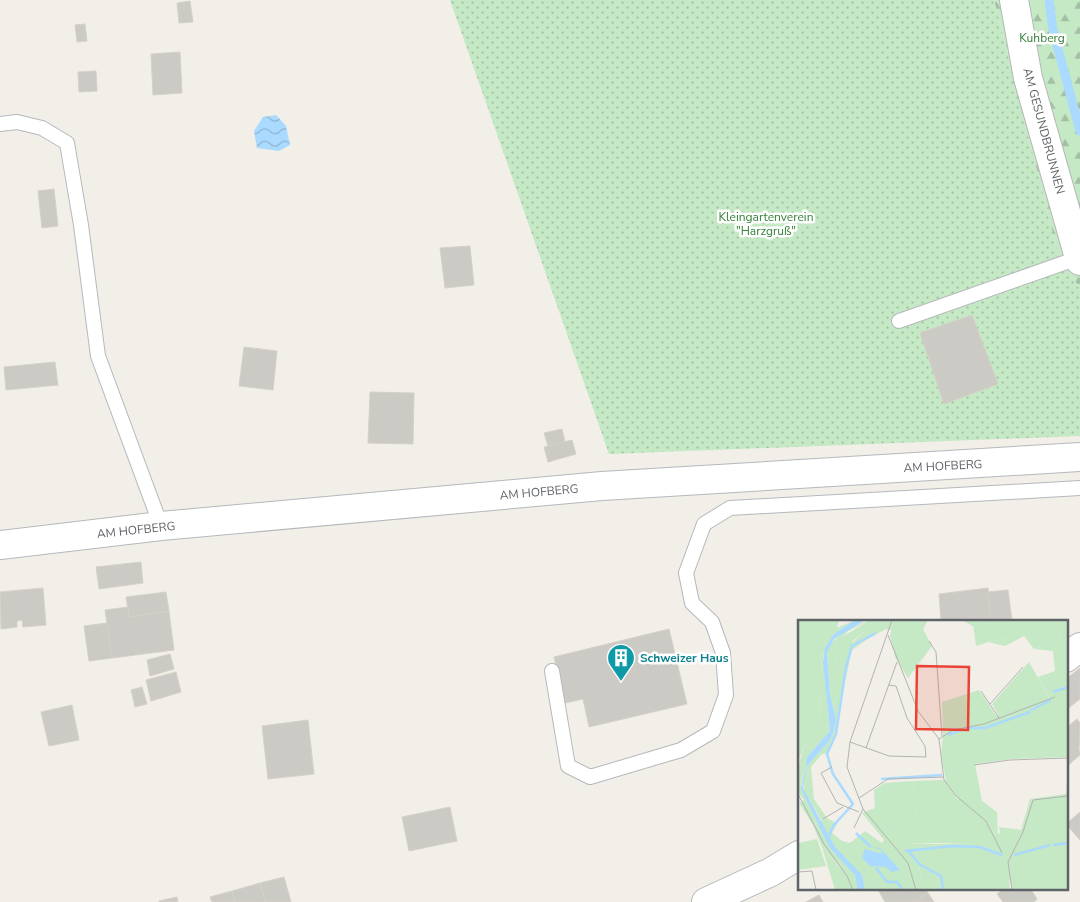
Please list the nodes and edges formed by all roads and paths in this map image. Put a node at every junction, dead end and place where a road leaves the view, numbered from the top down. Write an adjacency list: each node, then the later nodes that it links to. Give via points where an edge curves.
1 (1014, 0): 3 (street, AM GESUNDBRUNNEN, via 1028,78)
2 (0, 124): 7 (lane, via 16,122 42,128 67,143 98,356)
3 (1079, 259): 4 (lane)
4 (899, 321)
5 (1080, 458): 7 (street, AM HOFBERG, via 602,486)
6 (1080, 488): 11 (lane, via 730,508 704,524 686,573 692,603 712,622 724,653 726,695 714,731 681,750 590,777 568,766)
7 (161, 526): 8 (street, AM HOFBERG)
8 (0, 545)
9 (1080, 646): 10 (street)
10 (1068, 656)
11 (552, 671)
12 (798, 856): 13 (street)
13 (706, 902)

